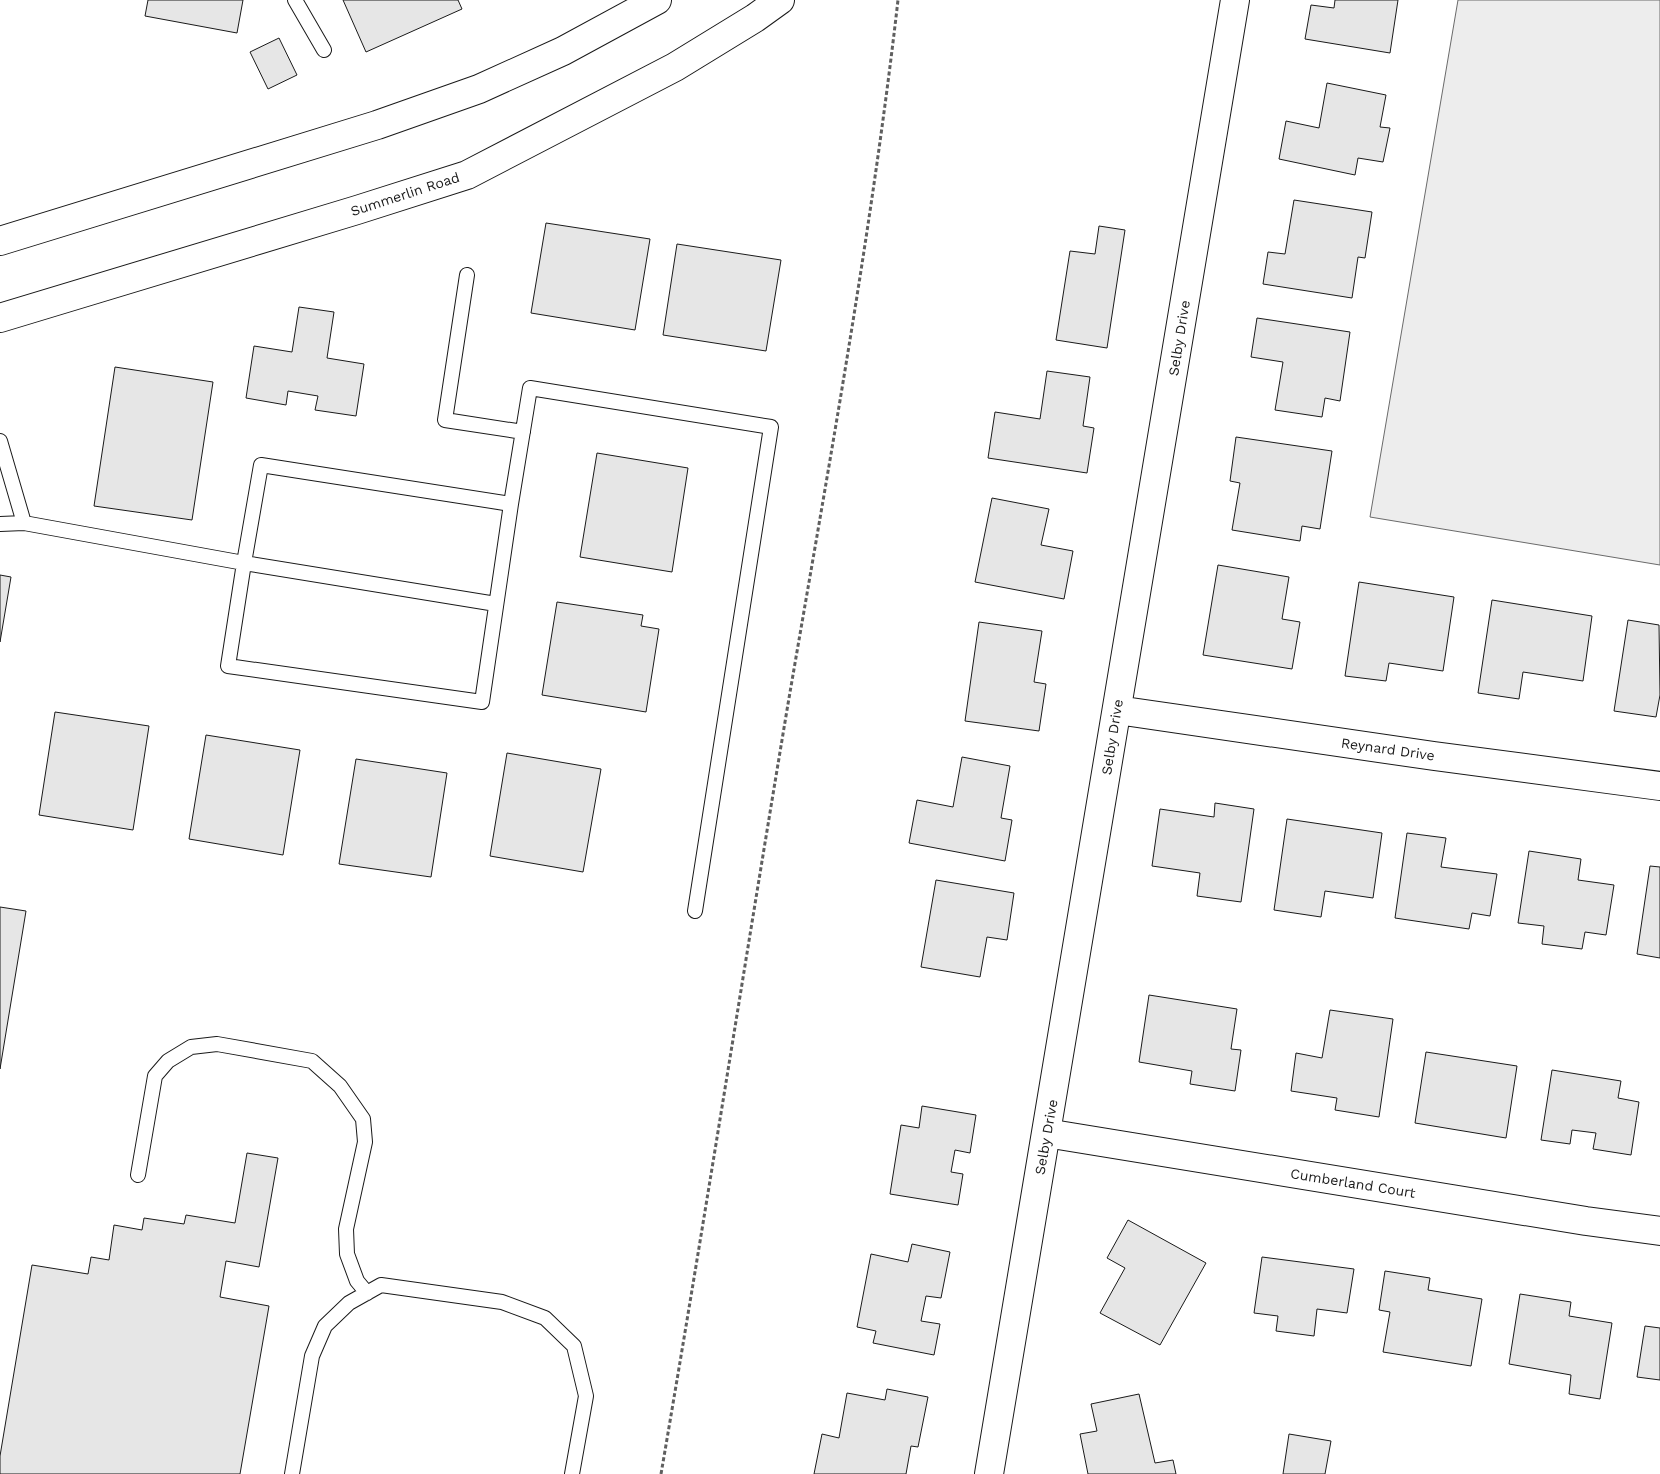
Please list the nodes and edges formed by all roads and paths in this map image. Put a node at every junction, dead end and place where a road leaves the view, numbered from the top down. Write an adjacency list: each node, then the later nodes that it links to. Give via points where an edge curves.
1 (295, 0): 6 (lane)
2 (657, 0): 7 (street, via 563,51 479,89 377,125)
3 (780, 0): 9 (street, Summerlin Road, via 675,67 467,175)
4 (898, 0): 26 (path, via 870,217)
5 (1235, 0): 17 (street, Selby Drive)
6 (324, 50)
7 (0, 241)
8 (467, 275): 10 (lane, via 445,420)
9 (0, 318)
10 (523, 432): 12 (lane); 19 (lane, via 530,388 771,427)
11 (0, 441): 13 (lane)
12 (511, 504): 15 (lane, via 261,465); 16 (lane)
13 (24, 523): 14 (lane); 15 (lane)
14 (0, 524)
15 (244, 563): 16 (lane); 16 (lane, via 228,666 482,702)
16 (496, 604)
17 (1117, 710): 18 (street, Reynard Drive); 20 (street, Selby Drive)
18 (1660, 786)
19 (695, 911)
20 (1046, 1133): 22 (street, Cumberland Court); 27 (street, Selby Drive)
21 (138, 1175): 23 (lane, via 155,1076 168,1061 191,1047 218,1044 312,1061 340,1086 363,1119 365,1142 346,1229 347,1254 357,1281)
22 (1660, 1231)
23 (367, 1293): 24 (lane, via 349,1303 325,1326 312,1356); 25 (lane, via 381,1286 474,1298 502,1302 545,1318 574,1346 586,1396)
24 (292, 1474)
25 (572, 1474)
26 (661, 1474)
27 (989, 1474)

